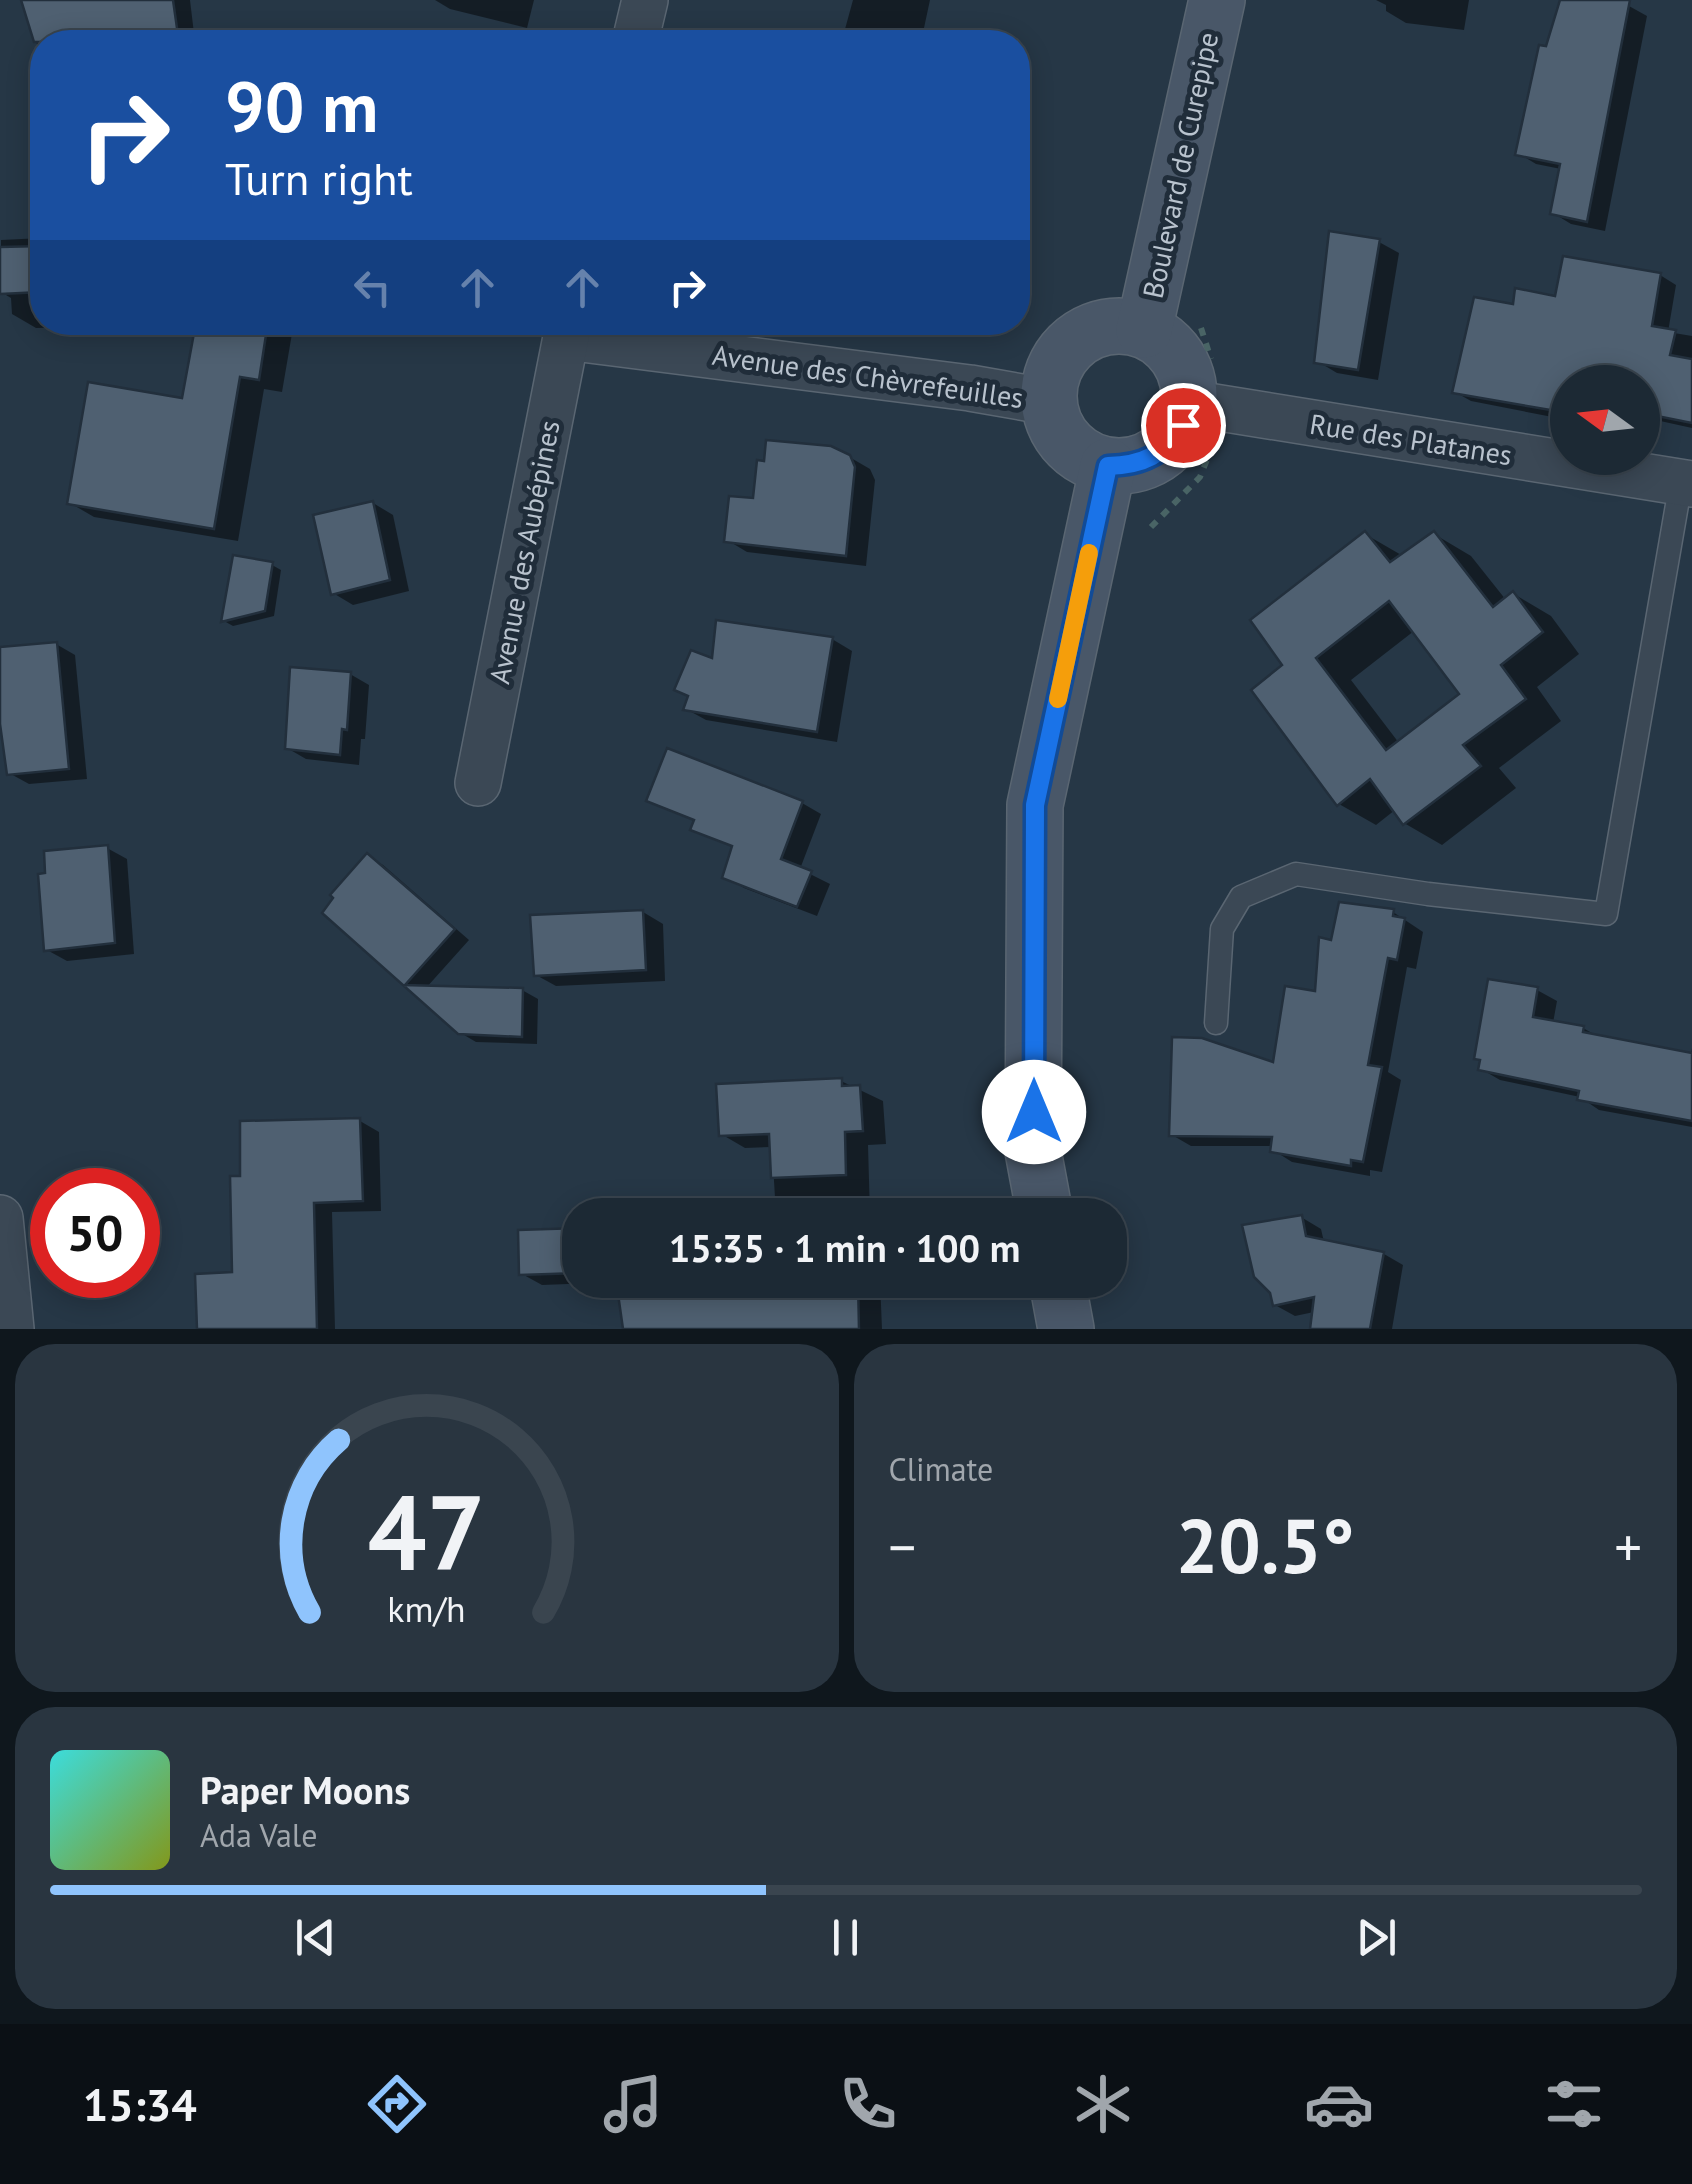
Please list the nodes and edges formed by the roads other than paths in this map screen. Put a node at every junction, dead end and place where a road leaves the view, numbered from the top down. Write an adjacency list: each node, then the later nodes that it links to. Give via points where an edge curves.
1 (645, 0): 3 (street)
2 (1216, 0): 4 (main road, Boulevard de Curepipe)
3 (638, 30)
4 (1144, 330): 7 (main road, via 1098,329 1077,340 1061,357); 8 (main road, via 1164,342)
5 (567, 335): 11 (street, Avenue des Aubépines)
6 (603, 335): 7 (street, Avenue des Chèvrefeuilles)
7 (1050, 402): 9 (main road, via 1068,444)
8 (1208, 406): 9 (main road, via 1153,458); 10 (street, Rue des Platanes)
9 (1108, 466): 13 (main road, via 1035,805 1034,1151)
10 (1687, 483): 12 (lane, via 1606,914 1296,874 1241,897 1222,930)
11 (478, 782)
12 (1216, 1023)
13 (1042, 1198)
14 (0, 1218): 16 (street)
15 (1060, 1298): 17 (main road)
16 (11, 1329)
17 (1066, 1329)

